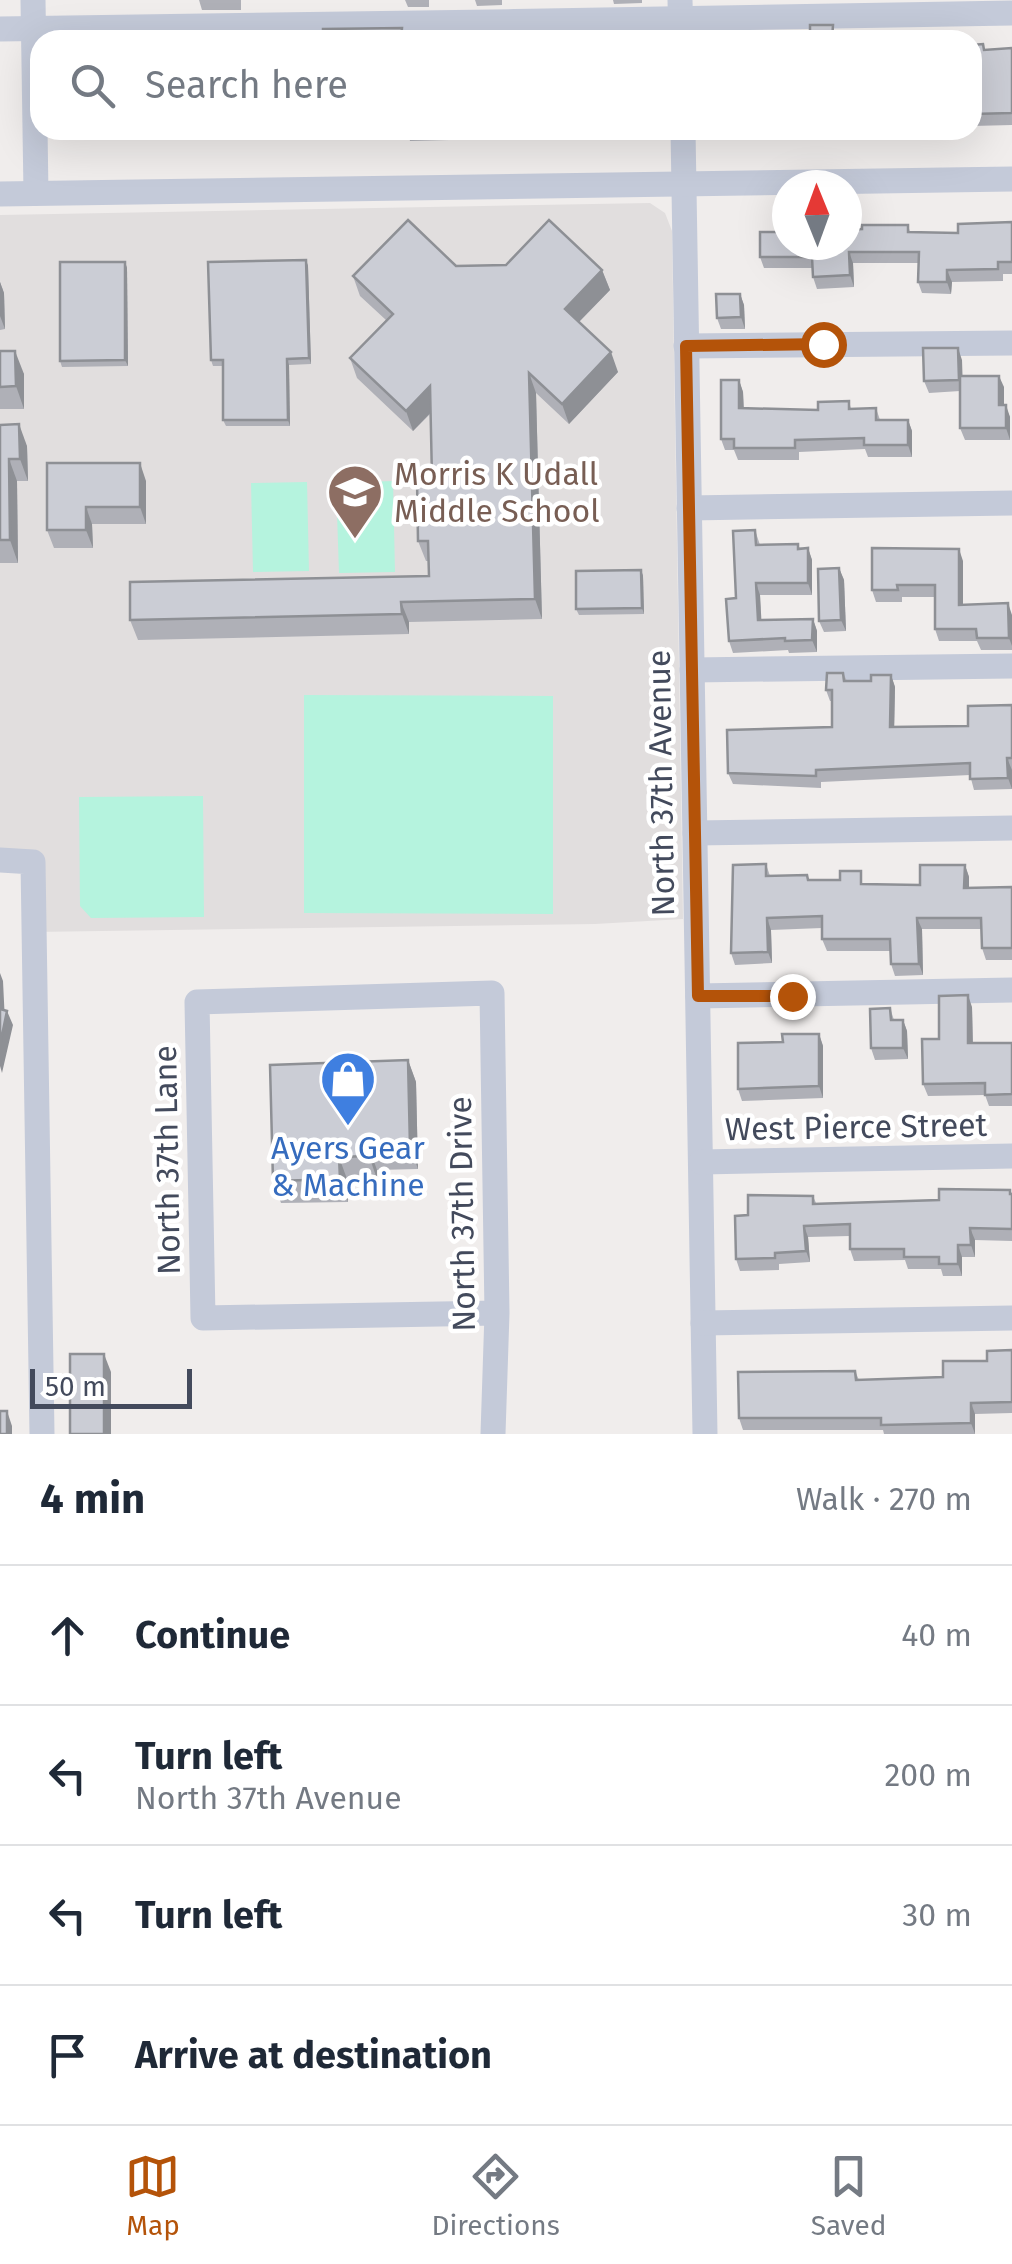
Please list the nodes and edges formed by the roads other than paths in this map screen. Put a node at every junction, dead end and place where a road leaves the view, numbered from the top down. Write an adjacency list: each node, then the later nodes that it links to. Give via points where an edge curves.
1 (33, 0): 4 (street)
2 (1012, 13): 3 (street)
3 (681, 20): 4 (street)
4 (34, 29): 5 (street)
5 (0, 30)
6 (35, 140): 10 (street)
7 (682, 140): 9 (street, North 37th Avenue)
8 (1012, 179): 9 (street)
9 (684, 186): 10 (street); 13 (street, North 37th Avenue)
10 (36, 193): 11 (street)
11 (0, 194)
12 (1012, 342): 13 (street)
13 (686, 346): 15 (street, North 37th Avenue)
14 (1012, 503): 15 (street)
15 (689, 508): 17 (street, North 37th Avenue)
16 (1012, 666): 17 (street)
17 (692, 670): 19 (street, North 37th Avenue)
18 (1012, 828): 19 (street)
19 (695, 833): 22 (street, North 37th Avenue)
20 (0, 860): 29 (street, via 33,862)
21 (1012, 990): 22 (street)
22 (698, 996): 25 (street, North 37th Avenue)
23 (197, 1002): 26 (street, North 37th Lane, via 202,1318); 26 (street, North 37th Drive, via 492,993)
24 (1012, 1156): 25 (street, West Pierce Street)
25 (700, 1162): 28 (street, North 37th Avenue)
26 (498, 1313): 30 (street, North 37th Drive)
27 (1012, 1318): 28 (street)
28 (704, 1323): 31 (street, North 37th Avenue)
29 (42, 1434)
30 (493, 1434)
31 (705, 1434)

